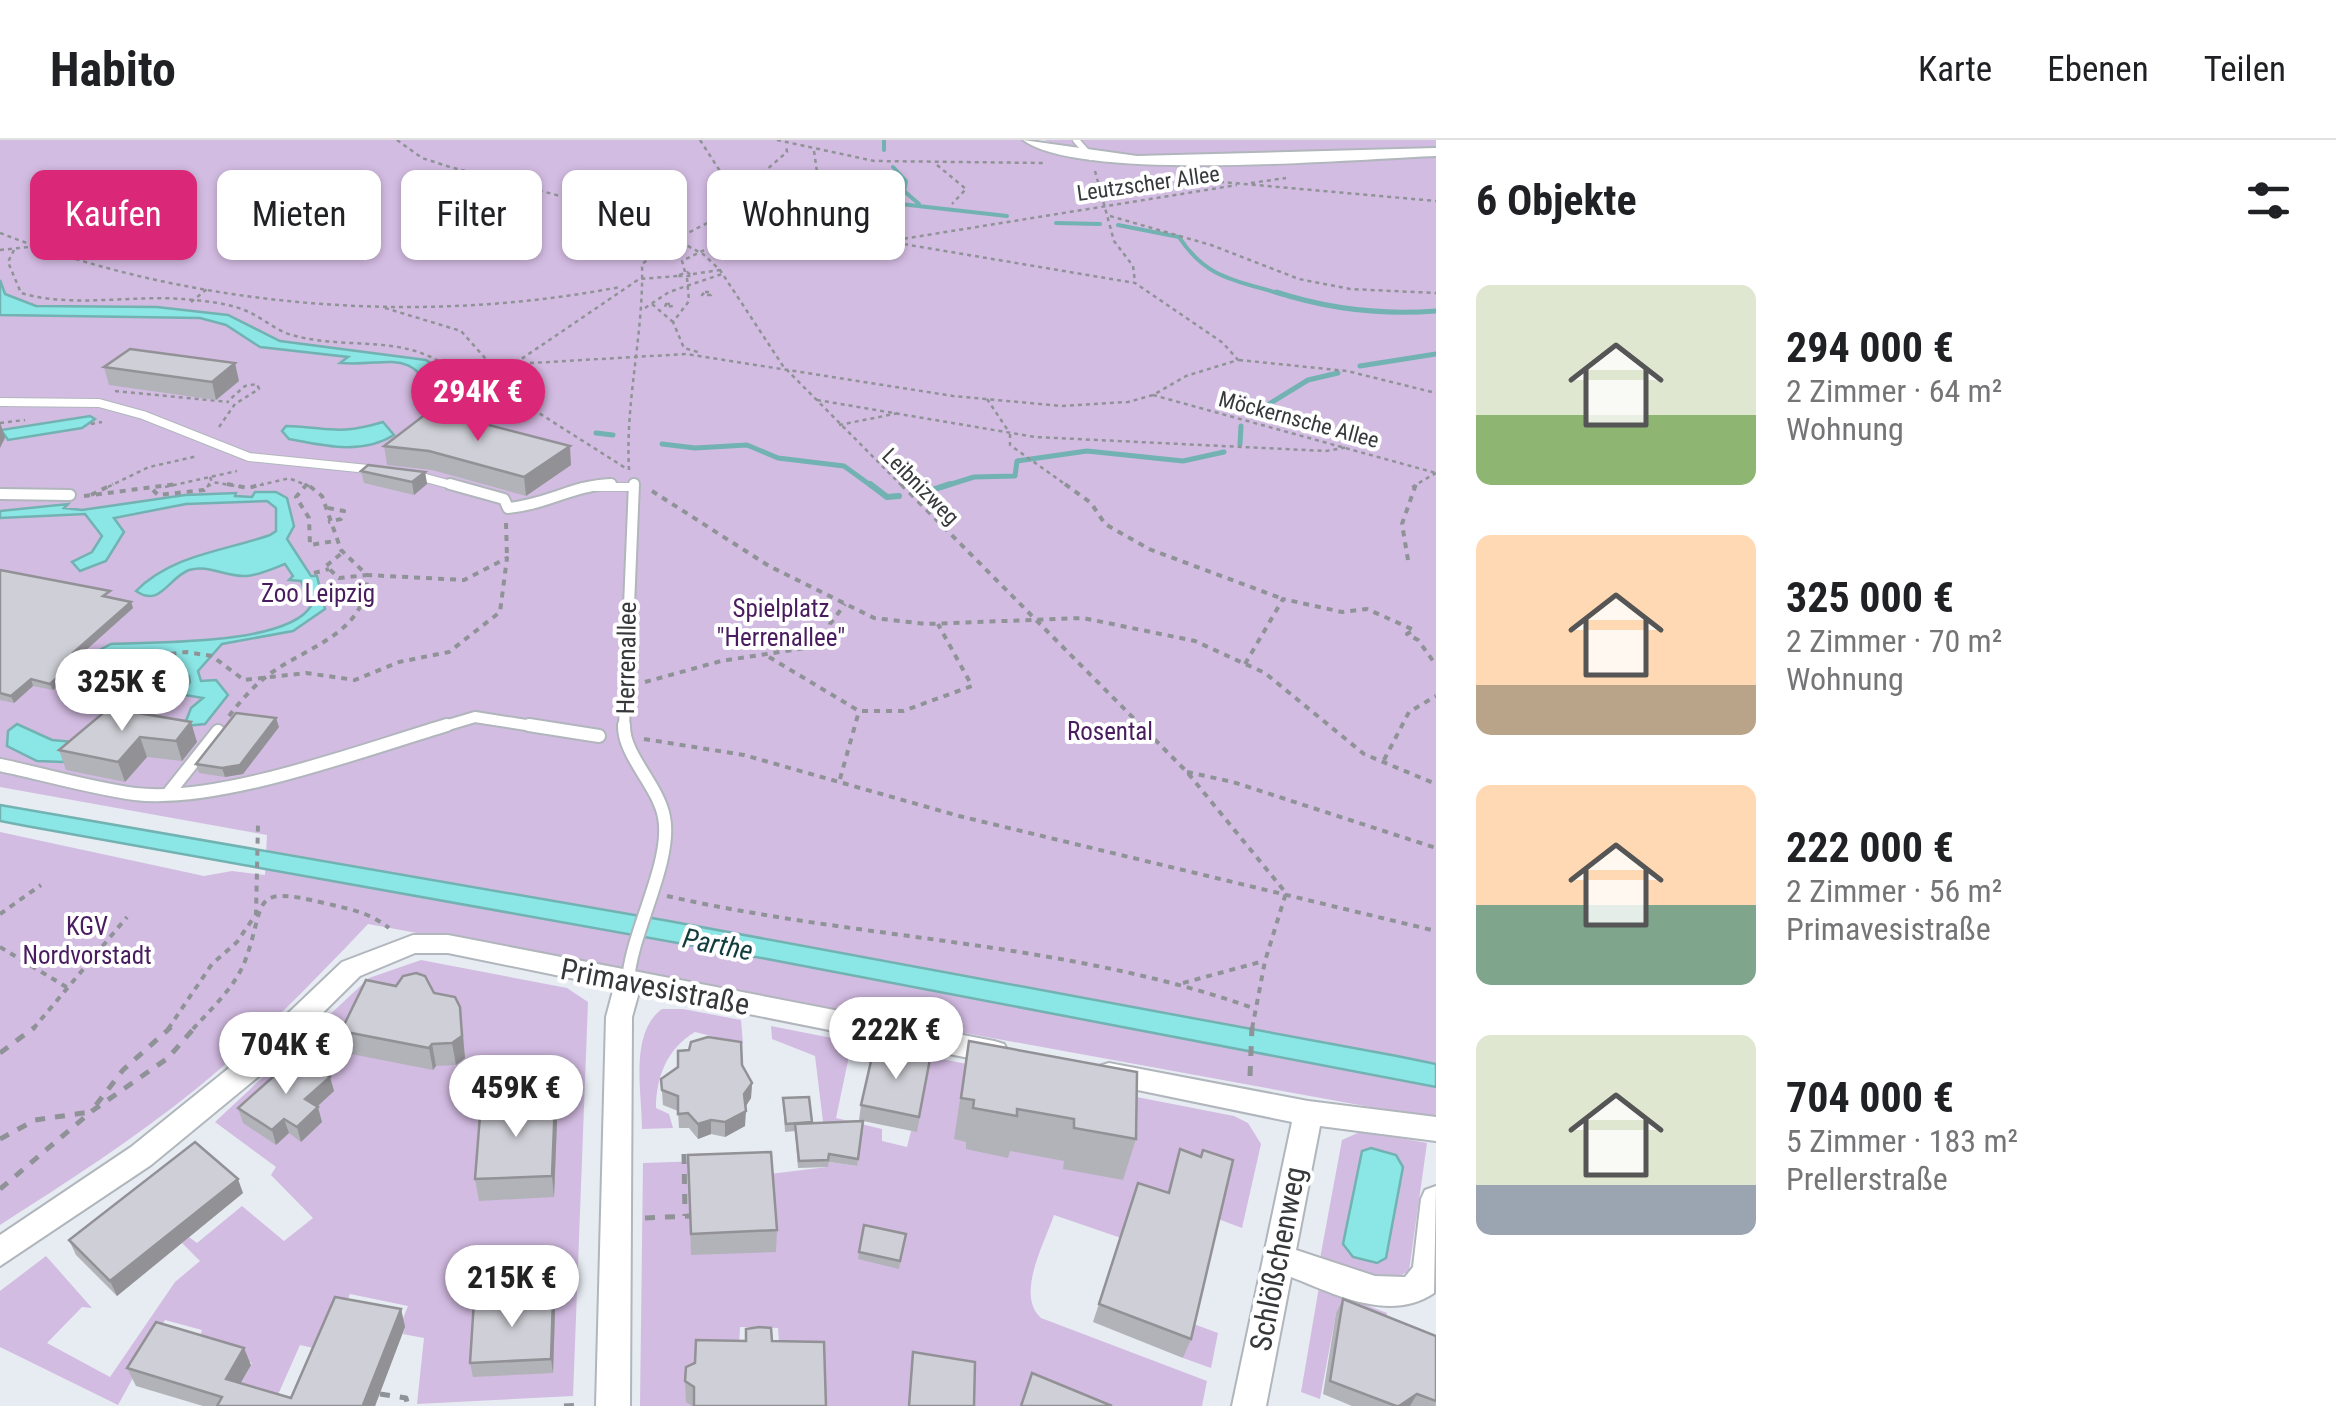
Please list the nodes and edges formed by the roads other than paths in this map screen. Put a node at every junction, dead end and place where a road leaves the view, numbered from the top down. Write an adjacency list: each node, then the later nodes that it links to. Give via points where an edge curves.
1 (1030, 140): 4 (main road)
2 (1076, 140): 4 (lane)
3 (1436, 152): 4 (main road)
4 (1093, 164)
5 (0, 402): 6 (lane, via 99,403 283,464)
6 (388, 470)
7 (402, 473): 14 (lane, Herrenallee, via 504,498 507,512 586,485 634,484 624,737 665,819 652,897)
8 (0, 494): 9 (lane)
9 (70, 495)
10 (218, 731): 13 (lane)
11 (599, 736): 13 (lane, via 475,718 265,779)
12 (0, 765): 13 (lane, via 136,794)
13 (168, 794)
14 (629, 969): 15 (street, Primavesistraße); 20 (street, Primavesistraße, via 448,944 413,944 351,969 249,1068 157,1144); 22 (street, via 618,1018)
15 (1015, 1056)
16 (1074, 1068): 17 (street)
17 (1308, 1112): 18 (street); 21 (street, Schlößchenweg)
18 (1436, 1129)
19 (1436, 1199): 21 (street, via 1426,1276 1408,1292 1386,1295)
20 (0, 1252)
21 (1277, 1257): 23 (street, Schlößchenweg)
22 (612, 1406)
23 (1249, 1406)

